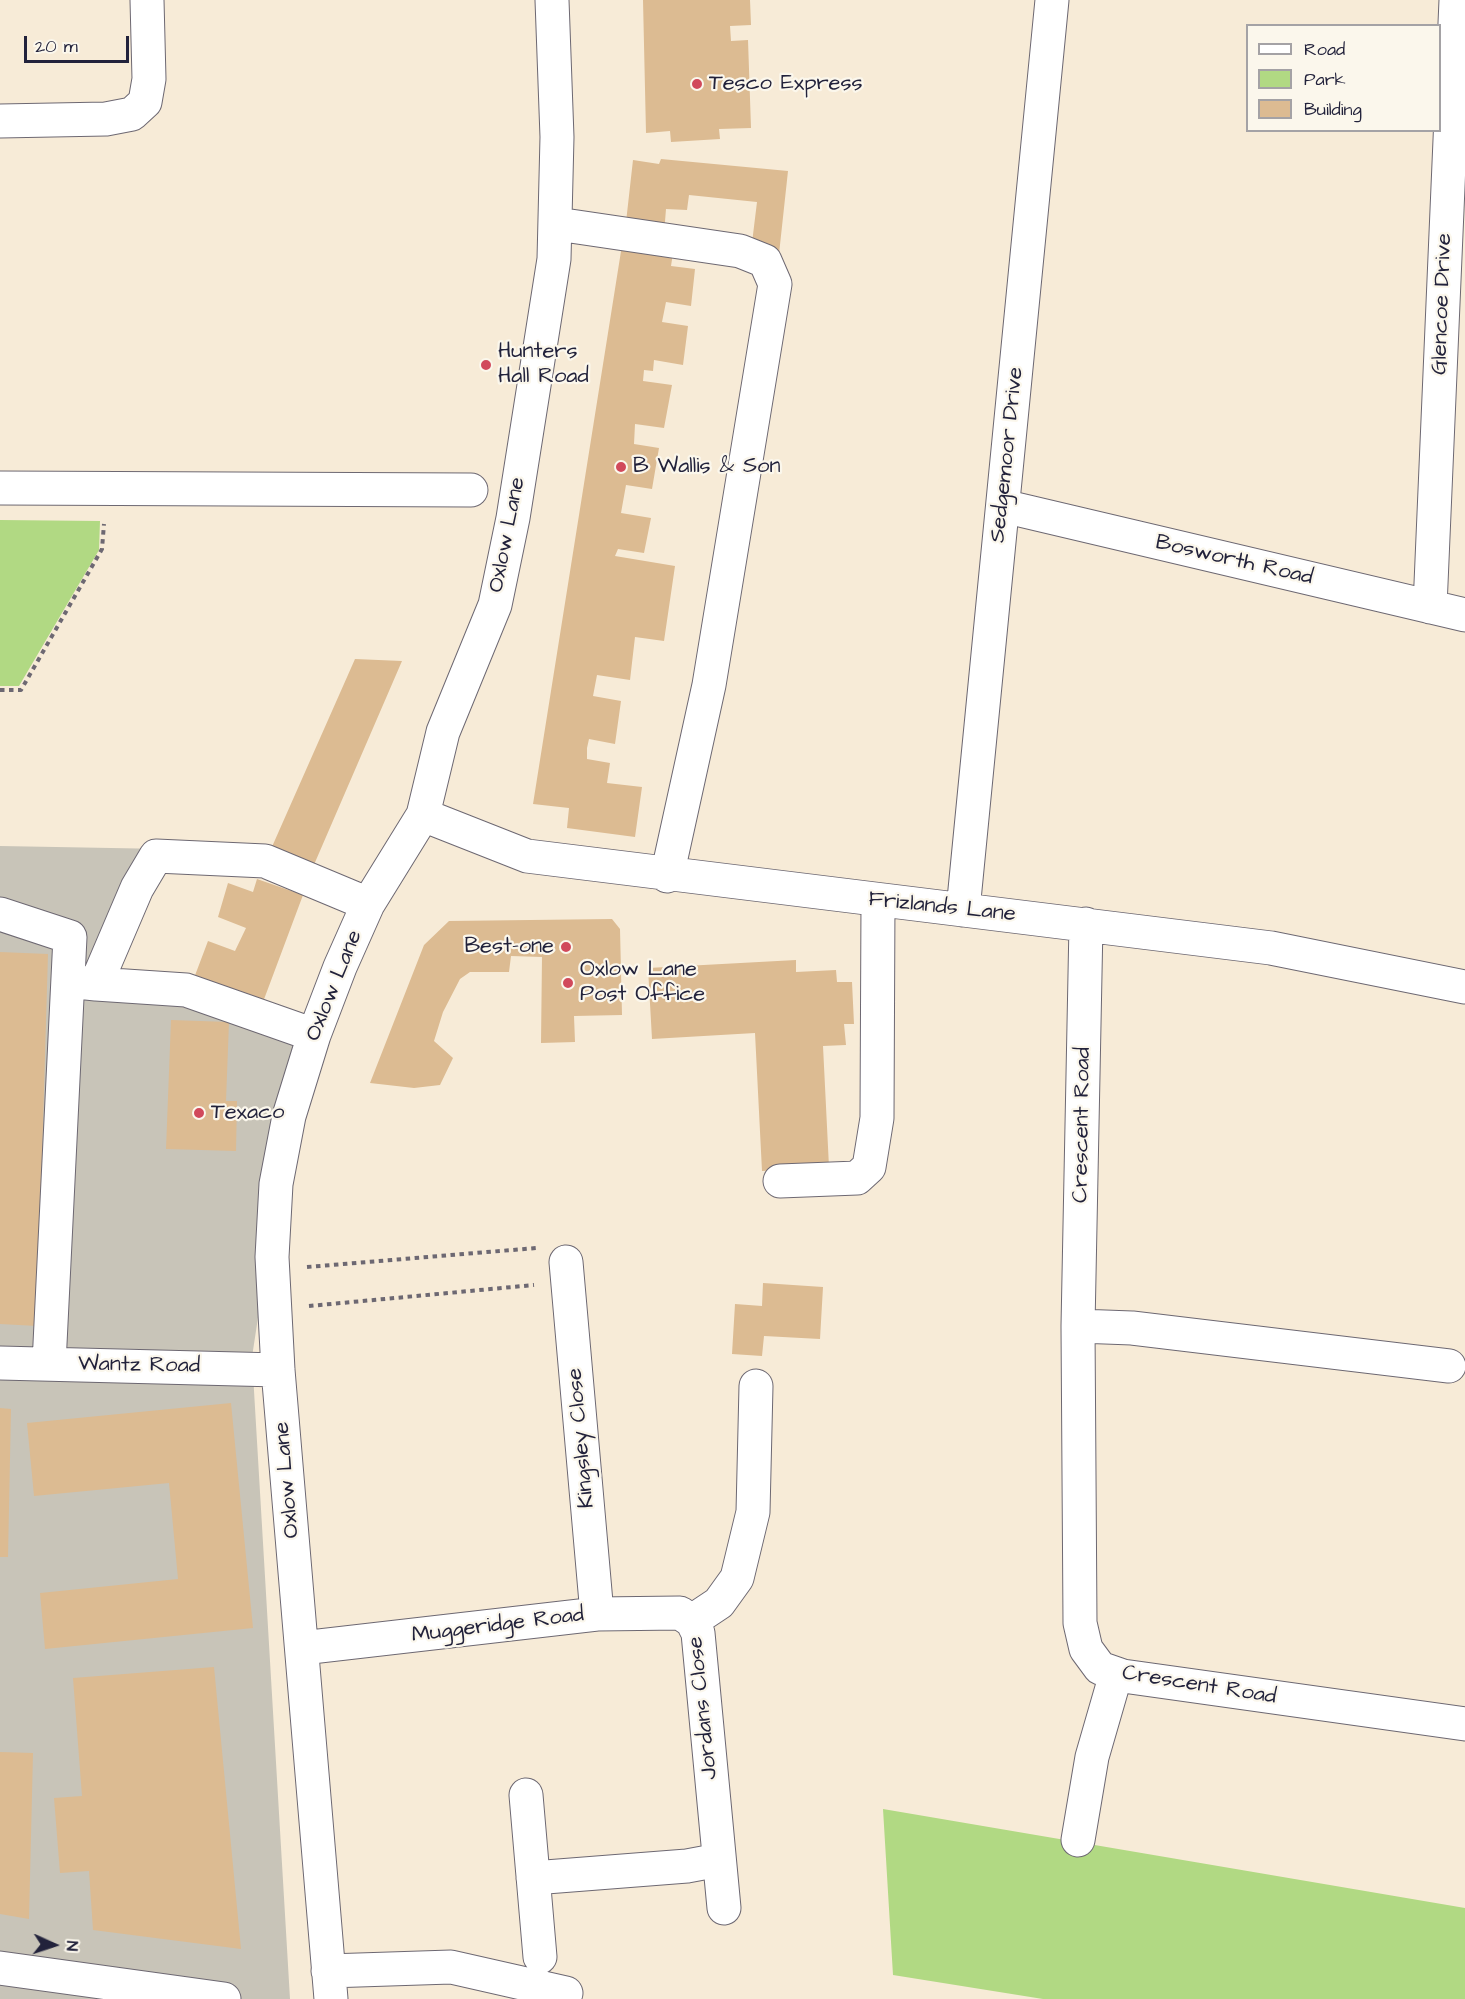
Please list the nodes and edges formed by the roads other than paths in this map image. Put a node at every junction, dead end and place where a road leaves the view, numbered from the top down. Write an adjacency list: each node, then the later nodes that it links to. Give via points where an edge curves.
1 (147, 0): 5 (street, via 149,79 145,102 132,114 106,119)
2 (552, 0): 6 (street, Oxlow Lane)
3 (1052, 0): 9 (street, Sedgemoor Drive)
4 (1456, 0): 10 (street, Glencoe Drive)
5 (0, 121)
6 (557, 224): 12 (street, Oxlow Lane, via 515,507 495,604 443,732); 13 (street, via 740,251 765,261 775,284 709,685)
7 (0, 488): 8 (street)
8 (471, 490)
9 (1003, 506): 10 (street, Bosworth Road); 16 (street, Sedgemoor Drive)
10 (1430, 607): 11 (street, Bosworth Road)
11 (1465, 615)
12 (423, 815): 13 (street, Frizlands Lane, via 527,856); 15 (street, Oxlow Lane)
13 (667, 876): 14 (street, Frizlands Lane)
14 (878, 901): 16 (street, Frizlands Lane); 22 (street, via 877,1118 869,1167 857,1178)
15 (368, 904): 19 (street, via 265,861 156,856); 21 (street, Oxlow Lane)
16 (963, 910): 18 (street, Frizlands Lane)
17 (0, 914): 19 (street, via 70,937)
18 (1086, 924): 20 (street, Frizlands Lane, via 1271,948); 24 (street, Crescent Road)
19 (82, 982): 21 (street, via 186,990); 26 (street)
20 (1465, 987)
21 (314, 1035): 28 (street, Oxlow Lane, via 289,1116 276,1184 273,1269)
22 (780, 1181)
23 (567, 1272): 30 (street, Kingsley Close)
24 (1078, 1326): 27 (street, via 1132,1328); 33 (street, Crescent Road, via 1080,1623 1086,1649 1100,1668)
25 (0, 1364): 26 (street, Wantz Road)
26 (49, 1364): 28 (street, Wantz Road)
27 (1449, 1366)
28 (278, 1370): 32 (street, Oxlow Lane)
29 (756, 1386): 31 (street, Jordans Close, via 753,1512 737,1578 719,1603)
30 (597, 1614): 31 (street, Muggeridge Road, via 680,1612); 32 (street, Muggeridge Road)
31 (692, 1621): 37 (street, Jordans Close, via 698,1633)
32 (302, 1648): 42 (street, Oxlow Lane)
33 (1116, 1674): 34 (street, Crescent Road); 36 (street, via 1092,1757)
34 (1465, 1724)
35 (526, 1795): 38 (street)
36 (1078, 1840)
37 (719, 1860): 38 (street); 39 (street, Jordans Close)
38 (533, 1878): 40 (street)
39 (724, 1908)
40 (540, 1957)
41 (0, 1968): 44 (street)
42 (330, 1985): 43 (street, via 451,1967)
43 (566, 1993)
44 (224, 1999)

